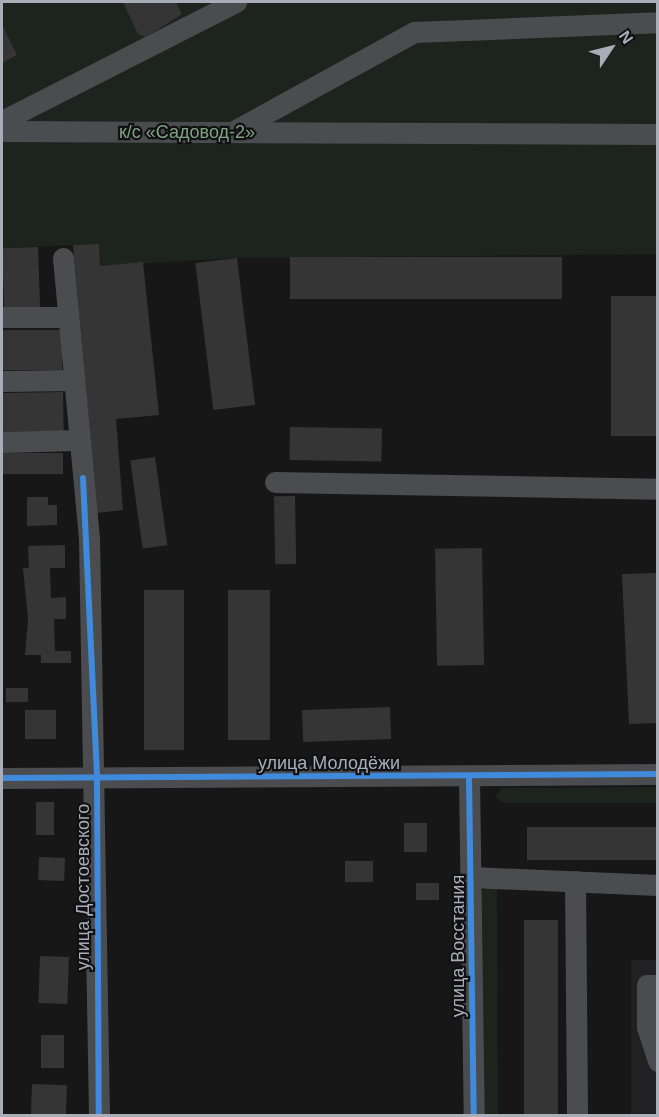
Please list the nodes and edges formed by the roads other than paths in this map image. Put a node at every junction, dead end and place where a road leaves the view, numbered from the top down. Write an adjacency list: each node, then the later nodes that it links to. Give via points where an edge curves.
1 (236, 2): 3 (street)
2 (657, 22): 5 (street, via 414,32)
3 (2, 121)
4 (2, 130): 5 (street)
5 (232, 132): 6 (street)
6 (657, 134)
7 (63, 258): 9 (street, улица Достоевского)
8 (2, 317): 9 (street)
9 (68, 317): 10 (street, улица Достоевского)
10 (72, 380): 11 (street); 12 (street, улица Достоевского)
11 (2, 381)
12 (77, 440): 13 (street); 19 (street, улица Достоевского, via 83,478)
13 (2, 442)
14 (275, 482): 15 (street)
15 (657, 489)
16 (657, 774): 17 (street, улица Молодёжи)
17 (469, 777): 19 (street, улица Молодёжи); 20 (street, улица Восстания)
18 (2, 778): 19 (street, улица Молодёжи)
19 (97, 779): 25 (street, улица Достоевского)
20 (472, 877): 21 (street); 26 (street, улица Восстания)
21 (575, 881): 22 (street); 27 (street)
22 (657, 885)
23 (657, 985): 24 (street, via 647,985 647,1027)
24 (657, 1061)
25 (99, 1116)
26 (474, 1116)
27 (577, 1116)

